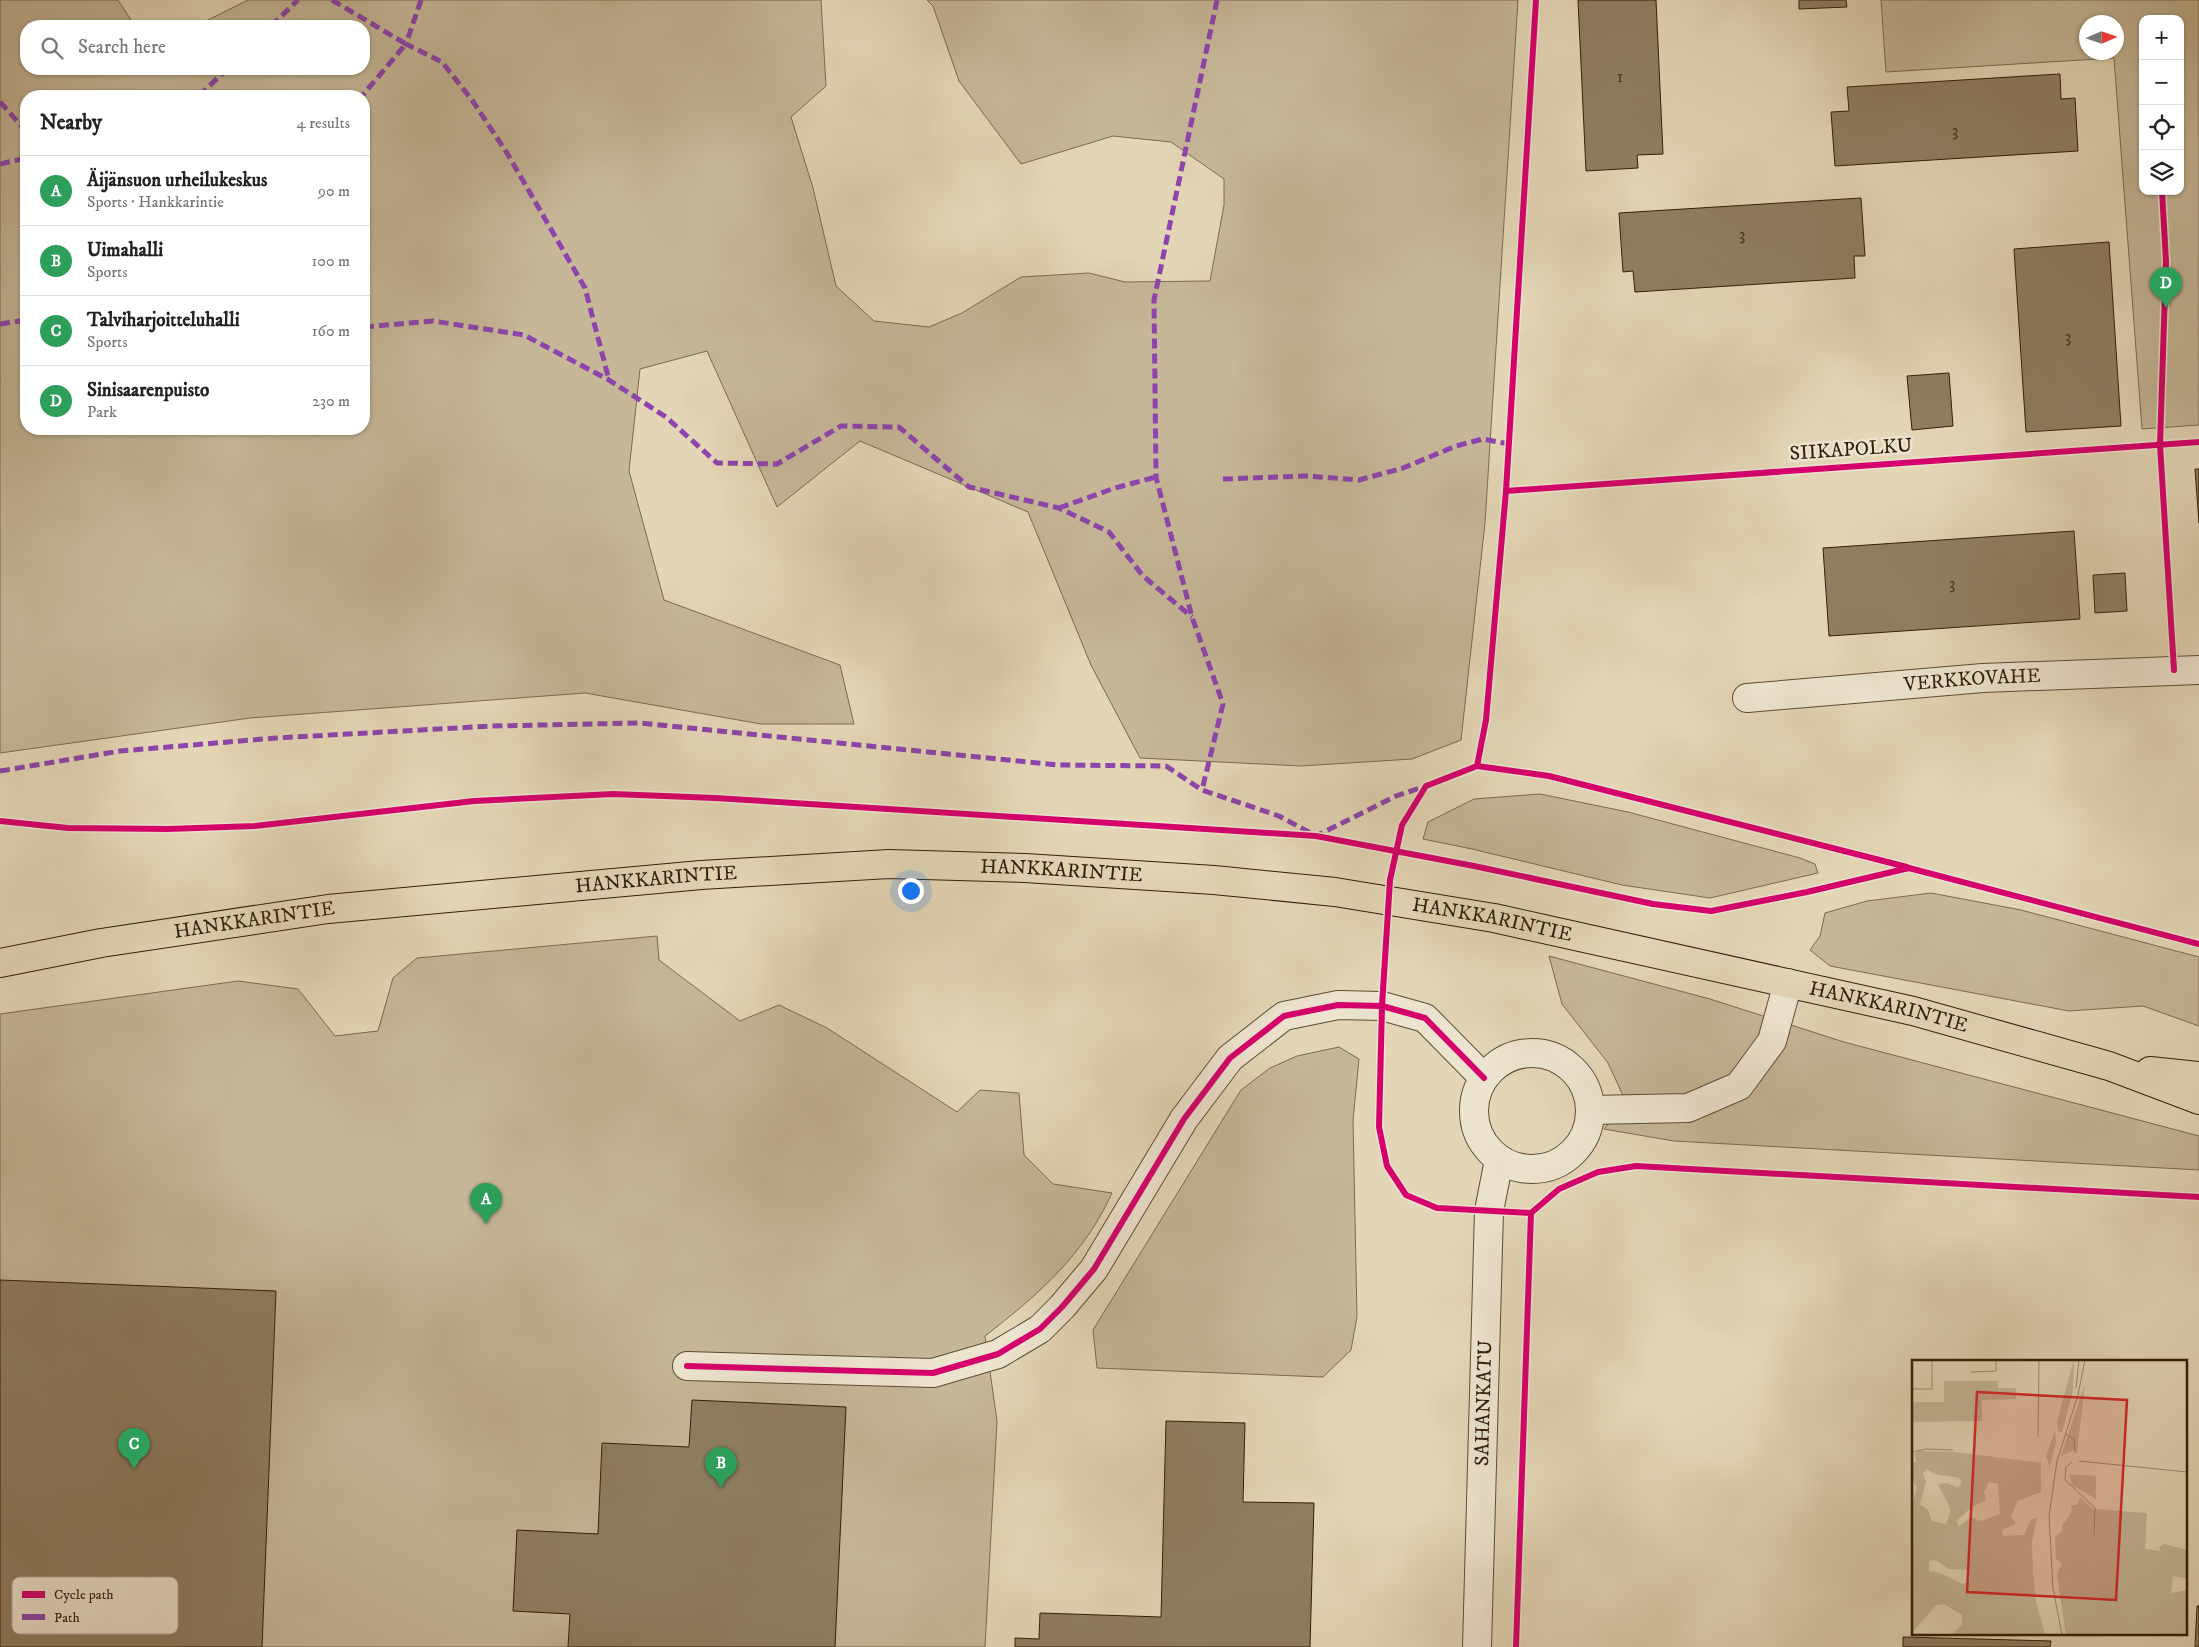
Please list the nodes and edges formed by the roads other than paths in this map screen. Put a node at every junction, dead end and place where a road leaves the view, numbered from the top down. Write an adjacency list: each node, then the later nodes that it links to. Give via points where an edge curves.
1 (2199, 670): 2 (street, VERKKOVAHE, via 1983,678)
2 (1747, 698)
3 (0, 963): 4 (main road, HANKKARINTIE, via 101,943 328,909 701,875 889,864 1025,868 1214,880 1335,892 1494,918)
4 (1788, 983): 5 (main road, HANKKARINTIE, via 1913,1011); 9 (street, via 1772,1040 1739,1086 1688,1108)
5 (2109, 1066): 6 (main road, HANKKARINTIE); 8 (main road, HANKKARINTIE)
6 (2199, 1076)
7 (1484, 1078): 9 (street, via 1496,1065 1512,1056 1530,1052 1548,1054 1565,1062 1579,1075 1588,1091); 10 (street, via 1476,1095 1475,1122 1486,1147); 11 (street, via 1425,1018 1374,1005 1338,1005 1284,1016 1230,1058 1184,1119 1094,1269 1062,1307 1040,1329 998,1354 933,1373)
8 (2199, 1100)
9 (1591, 1110): 10 (street, via 1589,1128 1581,1145 1552,1167 1516,1168)
10 (1500, 1160): 12 (street, SAHANKATU, via 1489,1211)
11 (687, 1366)
12 (1477, 1647)

